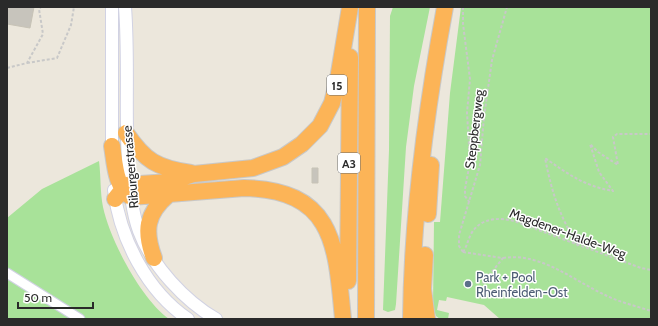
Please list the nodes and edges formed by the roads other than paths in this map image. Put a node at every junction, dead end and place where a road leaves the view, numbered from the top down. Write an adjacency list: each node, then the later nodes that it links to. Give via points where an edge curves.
1 (112, 7): 8 (main road, Riburgerstrasse)
2 (125, 7): 7 (main road, Riburgerstrasse)
3 (350, 7): 9 (highway, 15, via 332,102 320,126 310,138 273,162 253,168); 18 (highway, A3)
4 (368, 7): 19 (highway, A3)
5 (445, 7): 20 (highway, via 418,187)
6 (453, 7): 21 (highway, via 437,101 429,189 423,290)
7 (126, 133): 9 (highway, via 141,153 153,162 166,169); 10 (main road, Riburgerstrasse)
8 (112, 146): 10 (highway)
9 (194, 174): 10 (highway)
10 (124, 192): 11 (highway); 12 (main road, Riburgerstrasse, via 139,231); 15 (main road, Riburgerstrasse, via 126,236 141,267 161,294)
11 (168, 195): 12 (highway, via 154,209 148,223); 17 (highway, via 263,188 281,192 310,206 324,224 336,254)
12 (154, 258): 16 (main road, Riburgerstrasse, via 184,295)
13 (7, 273): 14 (street)
14 (80, 319)
15 (188, 319)
16 (216, 319)
17 (343, 319)
18 (348, 319)
19 (366, 319)
20 (411, 319)
21 (427, 319)

